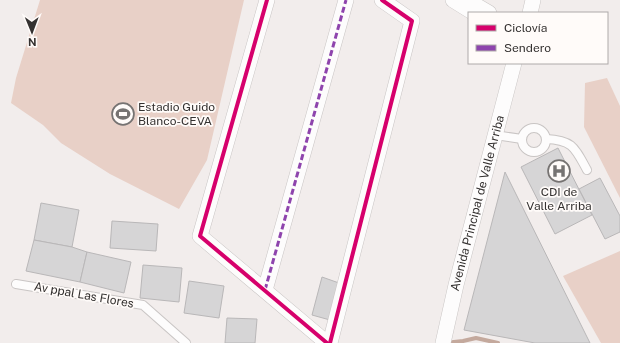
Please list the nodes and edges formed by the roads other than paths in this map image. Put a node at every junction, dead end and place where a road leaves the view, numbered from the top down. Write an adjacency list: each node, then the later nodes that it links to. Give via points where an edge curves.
1 (267, 0): 16 (street, via 200,236)
2 (346, 0): 16 (street)
3 (382, 0): 19 (street, via 412,21)
4 (453, 0): 7 (street)
5 (467, 0): 8 (street)
6 (533, 0): 9 (street)
7 (472, 12)
8 (487, 12)
9 (530, 12)
10 (514, 64): 11 (street, Avenida Principal de Valle Arriba)
11 (495, 134): 12 (lane); 20 (street, Avenida Principal de Valle Arriba)
12 (522, 139): 13 (lane, via 526,131 534,128 542,131); 13 (lane, via 527,150 536,152 543,148)
13 (546, 139): 14 (lane, via 570,144)
14 (587, 170)
15 (16, 284): 17 (lane, Av ppal Las Flores, via 143,305)
16 (265, 290): 18 (street)
17 (186, 343)
18 (327, 343)
19 (330, 343)
20 (443, 343)

